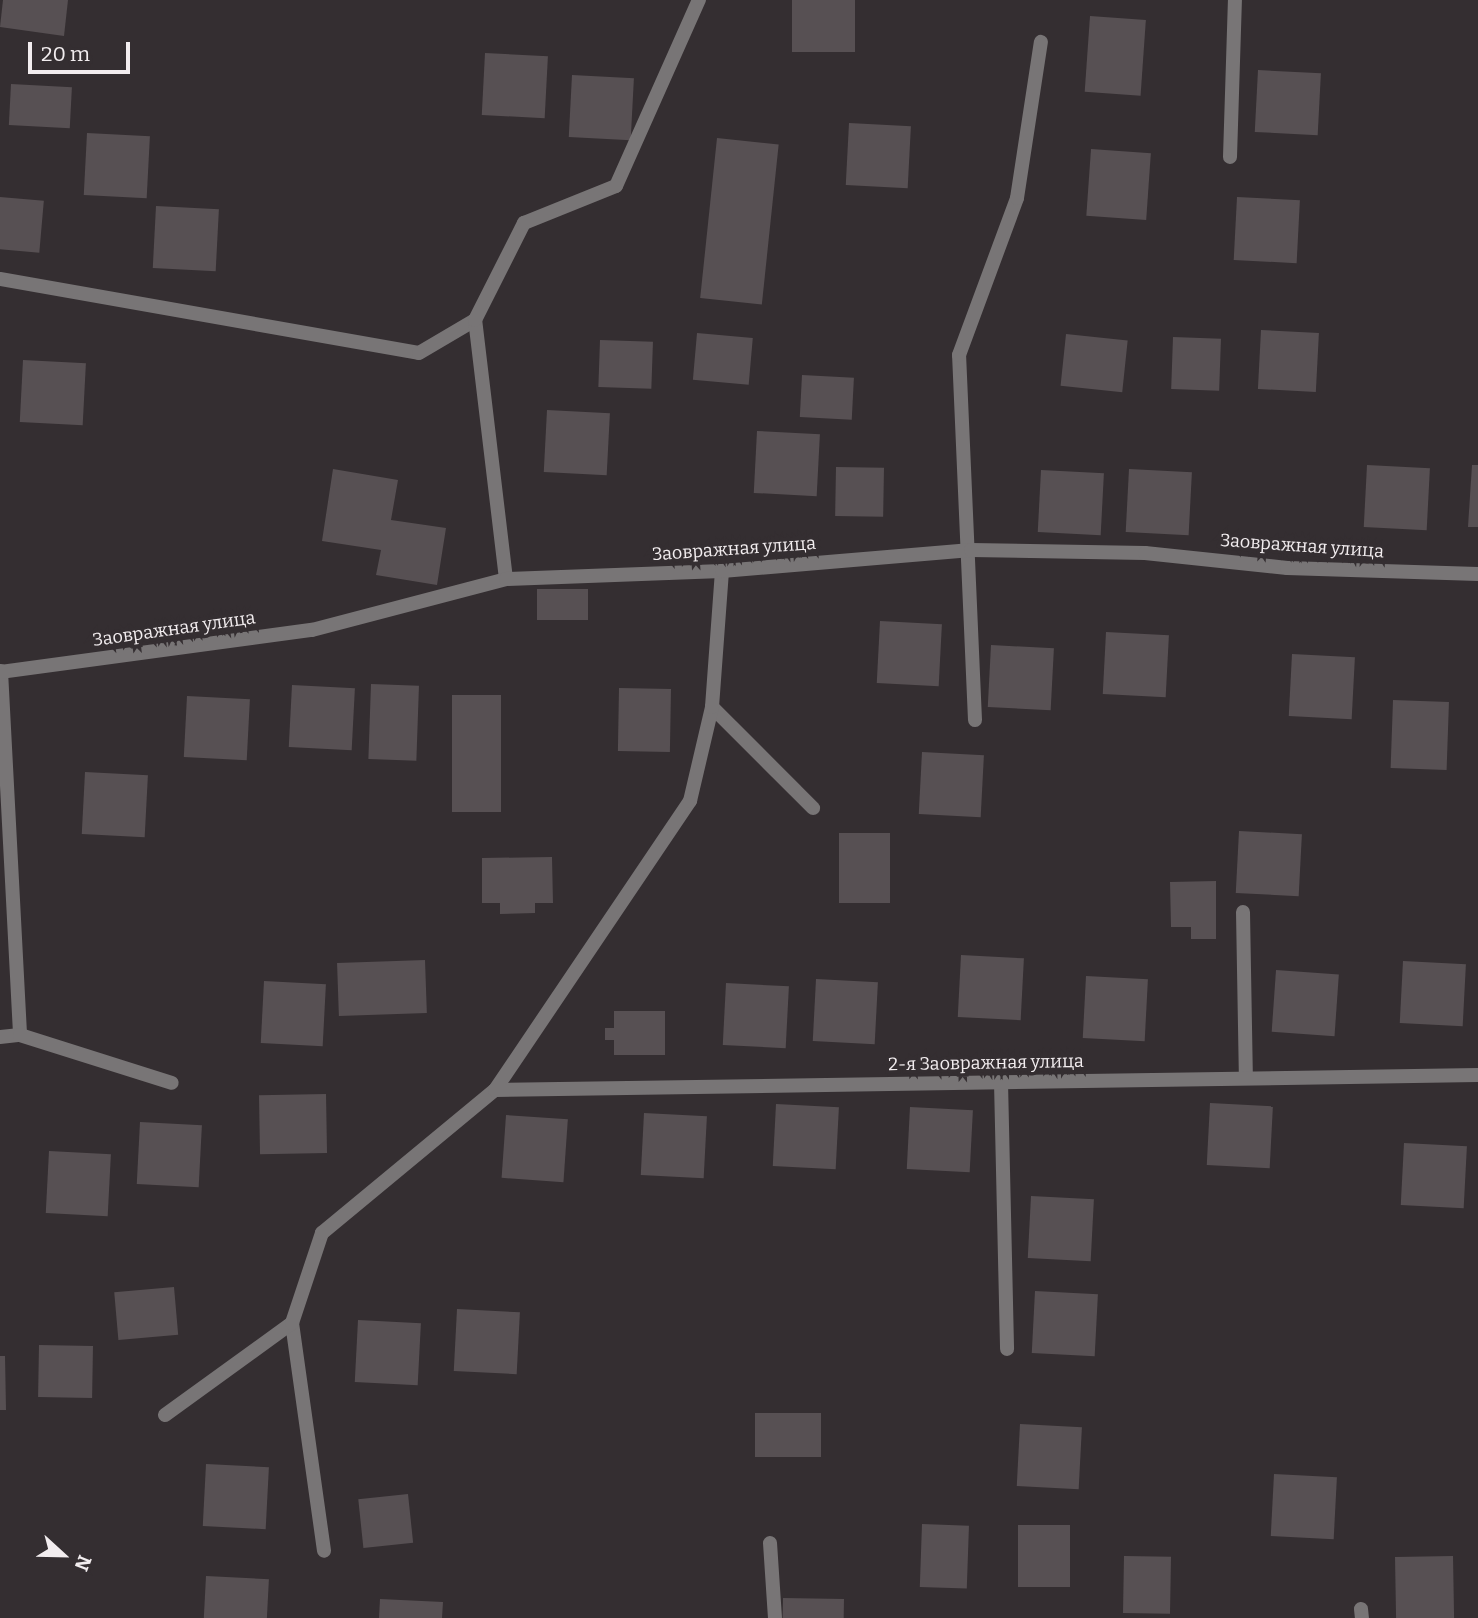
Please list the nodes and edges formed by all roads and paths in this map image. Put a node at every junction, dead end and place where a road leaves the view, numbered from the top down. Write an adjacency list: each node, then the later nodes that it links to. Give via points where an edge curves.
1 (699, 0): 6 (street, via 616,186 524,223)
2 (1235, 0): 4 (street)
3 (1041, 42): 7 (street, via 1017,198 959,355)
4 (1230, 157)
5 (0, 279): 6 (street, via 419,353)
6 (475, 320): 10 (street)
7 (971, 550): 8 (street, Заовражная улица); 9 (street, Заовражная улица, via 1058,556 1145,553 1287,568); 13 (street)
8 (722, 571): 10 (street, Заовражная улица); 12 (street)
9 (1478, 573)
10 (506, 579): 11 (street, Заовражная улица, via 312,630)
11 (1, 672): 16 (street)
12 (712, 707): 14 (street); 22 (street, via 690,801)
13 (975, 720)
14 (813, 808)
15 (1243, 912): 19 (street)
16 (20, 1035): 17 (street); 21 (street)
17 (0, 1037)
18 (1478, 1075): 19 (street, 2-я Заовражная улица)
19 (1247, 1079): 20 (street, 2-я Заовражная улица)
20 (1001, 1082): 22 (street, 2-я Заовражная улица); 24 (street)
21 (172, 1083)
22 (495, 1090): 23 (street, via 322,1233)
23 (292, 1324): 25 (street); 27 (street)
24 (1007, 1349)
25 (164, 1415)
26 (770, 1543): 28 (street)
27 (324, 1550)
28 (775, 1618)

